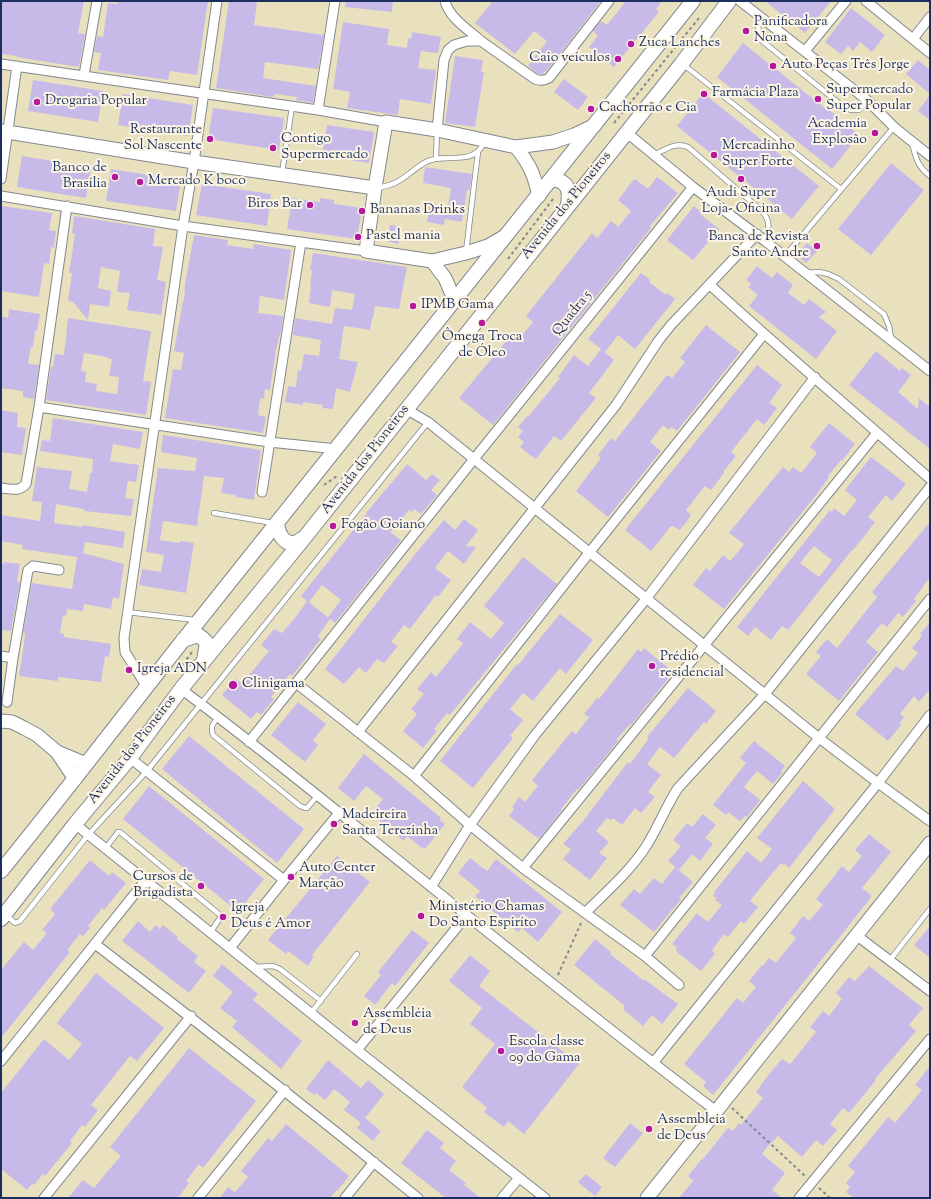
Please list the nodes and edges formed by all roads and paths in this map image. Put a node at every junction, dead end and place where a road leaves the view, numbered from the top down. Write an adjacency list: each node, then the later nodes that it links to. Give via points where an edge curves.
1 (97, 1): 21 (street)
2 (217, 1): 22 (street)
3 (335, 1): 25 (street)
4 (445, 1): 15 (street, via 455,18)
5 (609, 1): 15 (street, via 545,80 535,79)
6 (692, 1): 28 (main road, Avenida dos Pioneiros)
7 (729, 1): 18 (main road, Avenida dos Pioneiros)
8 (740, 1): 13 (street)
9 (846, 1): 16 (street)
10 (866, 1): 14 (street)
11 (703, 13): 27 (path)
12 (930, 17): 14 (street)
13 (760, 18): 16 (street); 23 (lane, via 758,34 761,40 845,108 859,110)
14 (913, 40): 17 (street)
15 (481, 41): 30 (street, via 467,41 448,50 444,60)
16 (804, 51): 23 (street)
17 (930, 53)
18 (682, 63): 32 (main road, Avenida dos Pioneiros); 47 (lane)
19 (1, 64): 20 (street)
20 (17, 66): 21 (street); 31 (street)
21 (84, 76): 22 (street)
22 (203, 94): 24 (street); 40 (street)
23 (867, 100): 29 (street)
24 (292, 107): 25 (street); 41 (lane)
25 (318, 110): 26 (street)
26 (386, 122): 30 (street); 46 (street)
27 (614, 123)
28 (595, 125): 35 (street, via 574,136 553,142); 44 (main road, Avenida dos Pioneiros)
29 (894, 127): 34 (street); 47 (lane)
30 (437, 130): 33 (street); 39 (lane)
31 (5, 131): 40 (street); 43 (street)
32 (626, 132): 37 (street); 50 (main road, Avenida dos Pioneiros)
33 (486, 141): 35 (street); 36 (lane)
34 (912, 141): 38 (street); 42 (lane, via 917,162)
35 (516, 147): 49 (street, via 532,170)
36 (478, 152): 39 (lane, via 464,157); 58 (lane)
37 (654, 155): 45 (street); 55 (lane, via 675,145 688,147 768,218 769,226)
38 (930, 156)
39 (436, 159): 46 (lane, via 424,163 396,183)
40 (194, 162): 41 (street); 52 (street)
41 (282, 174): 46 (street)
42 (930, 176)
43 (1, 179)
44 (558, 181): 49 (main road, Avenida dos Pioneiros); 50 (main road, via 569,193); 60 (path)
45 (693, 187): 54 (street); 76 (street, Quadra 5)
46 (375, 188): 57 (street)
47 (841, 190): 59 (lane)
48 (1, 196): 51 (street)
49 (539, 196): 53 (main road, Avenida dos Pioneiros)
50 (568, 205): 70 (main road, Avenida dos Pioneiros)
51 (68, 206): 52 (street); 69 (street)
52 (183, 226): 56 (street); 72 (street)
53 (508, 234): 58 (street, via 488,246); 64 (main road, Avenida dos Pioneiros)
54 (757, 234): 55 (street); 63 (street)
55 (765, 240): 59 (street)
56 (301, 242): 57 (street); 74 (street)
57 (366, 251): 61 (street)
58 (466, 253): 61 (street)
59 (785, 256): 62 (street)
60 (508, 260)
61 (432, 261): 64 (street, via 445,278)
62 (806, 273): 66 (street); 66 (lane, via 819,272 839,279 884,314)
63 (710, 285): 65 (street); 83 (street, via 659,340 616,405)
64 (454, 300): 75 (main road, Avenida dos Pioneiros)
65 (764, 334): 68 (street); 87 (street)
66 (891, 340): 67 (street)
67 (930, 371)
68 (815, 377): 73 (street); 89 (street)
69 (39, 407): 72 (street); 81 (street, via 26,484 18,490)
70 (406, 409): 71 (street); 86 (main road, Avenida dos Pioneiros)
71 (428, 422): 76 (street); 104 (lane)
72 (154, 425): 74 (street); 91 (street)
73 (877, 433): 77 (street); 95 (street)
74 (269, 442): 75 (street); 82 (street)
75 (337, 450): 85 (main road, Avenida dos Pioneiros)
76 (474, 459): 83 (street); 99 (street, Quadra 5)
77 (928, 474)
78 (338, 475): 79 (path)
79 (323, 486)
80 (930, 487): 102 (street)
81 (1, 488)
82 (262, 492)
83 (534, 508): 87 (street); 108 (street)
84 (214, 513): 85 (lane)
85 (277, 524): 86 (main road, via 280,535 287,542 294,543); 92 (main road, Avenida dos Pioneiros)
86 (305, 537): 98 (main road, Avenida dos Pioneiros)
87 (589, 553): 89 (street); 115 (street)
88 (58, 570): 97 (street, via 33,566 28,570)
89 (646, 599): 95 (street); 122 (street, via 535,735)
90 (930, 599): 109 (street)
91 (127, 612): 92 (lane); 101 (street, via 125,652)
92 (199, 621): 94 (main road, Avenida dos Pioneiros)
93 (202, 638): 94 (main road, via 198,635); 98 (main road, via 207,643); 100 (path)
94 (183, 640): 101 (main road, Avenida dos Pioneiros)
95 (704, 645): 102 (street); 126 (street)
96 (1, 656): 97 (street)
97 (13, 658): 103 (street)
98 (204, 660): 100 (main road, Avenida dos Pioneiros)
99 (296, 683): 108 (street); 110 (street, Quadra 5)
100 (176, 684): 104 (street); 112 (main road, Avenida dos Pioneiros)
101 (146, 687): 113 (main road, Avenida dos Pioneiros)
102 (765, 694): 109 (street); 132 (street, via 678,788 645,848)
103 (7, 702)
104 (201, 704): 106 (street); 114 (lane)
105 (930, 715): 117 (street)
106 (219, 717): 110 (street); 118 (lane, via 212,723 213,734 300,806 307,808)
107 (1, 721): 111 (street, via 12,722 24,728)
108 (358, 732): 115 (street)
109 (819, 738): 117 (street); 140 (street)
110 (249, 742): 118 (street)
111 (57, 752): 113 (street); 116 (street)
112 (130, 758): 114 (street); 121 (main road, Avenida dos Pioneiros)
113 (86, 764): 116 (main road, Avenida dos Pioneiros)
114 (147, 771): 123 (lane); 128 (street)
115 (414, 776): 122 (street)
116 (75, 779): 127 (main road, Avenida dos Pioneiros)
117 (878, 783): 120 (street); 152 (street)
118 (318, 795): 119 (street)
119 (339, 813): 128 (street); 130 (street)
120 (930, 821)
121 (75, 824): 123 (street); 134 (main road, Avenida dos Pioneiros)
122 (470, 825): 126 (street); 130 (street)
123 (88, 835): 125 (street); 134 (lane, via 20,921 15,923)
124 (930, 843): 136 (street)
125 (105, 849): 129 (street); 135 (lane, via 120,832 220,916)
126 (523, 868): 132 (street)
127 (1, 872)
128 (284, 880): 138 (street)
129 (145, 881): 135 (street); 137 (street)
130 (431, 887): 133 (street)
131 (930, 909): 141 (lane)
132 (586, 912): 140 (street); 143 (path)
133 (467, 915): 143 (street); 150 (street)
134 (3, 916)
135 (210, 933): 138 (street)
136 (856, 935): 141 (street); 154 (street)
137 (95, 944): 148 (street); 151 (street)
138 (230, 948): 142 (street)
139 (357, 954): 146 (lane)
140 (645, 956): 144 (street)
141 (890, 960): 145 (street)
142 (253, 967): 146 (lane, via 273,966 280,969); 147 (street)
143 (554, 984): 152 (street)
144 (679, 985)
145 (930, 991)
146 (321, 1001): 147 (lane)
147 (311, 1013): 150 (street)
148 (191, 1016): 153 (street); 158 (street)
149 (930, 1039): 157 (street)
150 (357, 1050): 156 (street)
151 (1, 1061)
152 (653, 1063): 154 (street)
153 (285, 1090): 155 (street); 159 (street)
154 (720, 1106): 157 (path); 164 (street)
155 (374, 1162): 160 (street); 161 (street)
156 (519, 1178): 162 (street); 163 (street)
157 (812, 1183): 165 (street); 166 (path)
158 (44, 1198)
159 (198, 1198)
160 (345, 1198)
161 (418, 1198)
162 (502, 1198)
163 (545, 1198)
164 (647, 1198)
165 (799, 1198)
166 (830, 1198)

